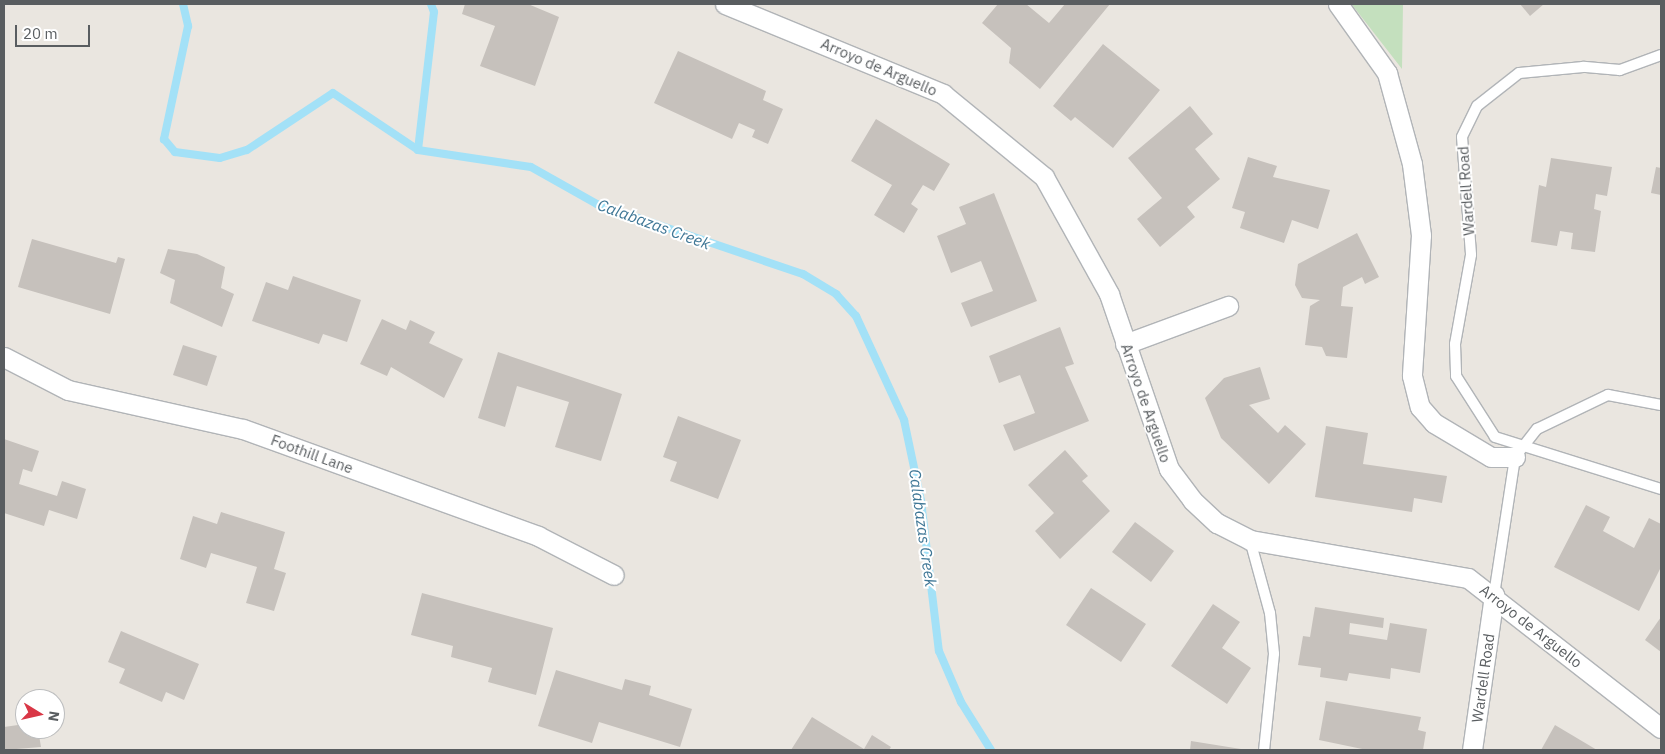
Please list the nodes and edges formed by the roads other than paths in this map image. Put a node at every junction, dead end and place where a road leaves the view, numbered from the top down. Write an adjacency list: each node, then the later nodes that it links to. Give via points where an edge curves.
1 (725, 4): 5 (street, Arroyo de Arguello, via 943,94 1044,177 1109,294)
2 (1338, 4): 8 (street, Wardell Road, via 1387,74 1412,164 1422,235 1412,376 1420,407 1434,423 1491,457)
3 (1661, 55): 8 (lane, Wardell Road, via 1620,70 1583,67 1519,73 1477,106 1462,137 1471,255 1455,344 1456,376 1495,437)
4 (1228, 306): 5 (street)
5 (1125, 344): 10 (street, Arroyo de Arguello, via 1169,469 1192,500 1217,523)
6 (4, 357): 11 (street, Foothill Lane, via 68,390 243,429 300,449 538,536)
7 (1661, 405): 8 (lane, via 1608,395 1537,430)
8 (1518, 452): 9 (lane, Wardell Road); 12 (lane, Wardell Road)
9 (1661, 489)
10 (1250, 540): 12 (street, Arroyo de Arguello, via 1468,578); 14 (lane, via 1270,613 1274,654)
11 (614, 575)
12 (1494, 595): 13 (street, Arroyo de Arguello); 15 (street, Wardell Road)
13 (1661, 728)
14 (1264, 750)
15 (1472, 750)

